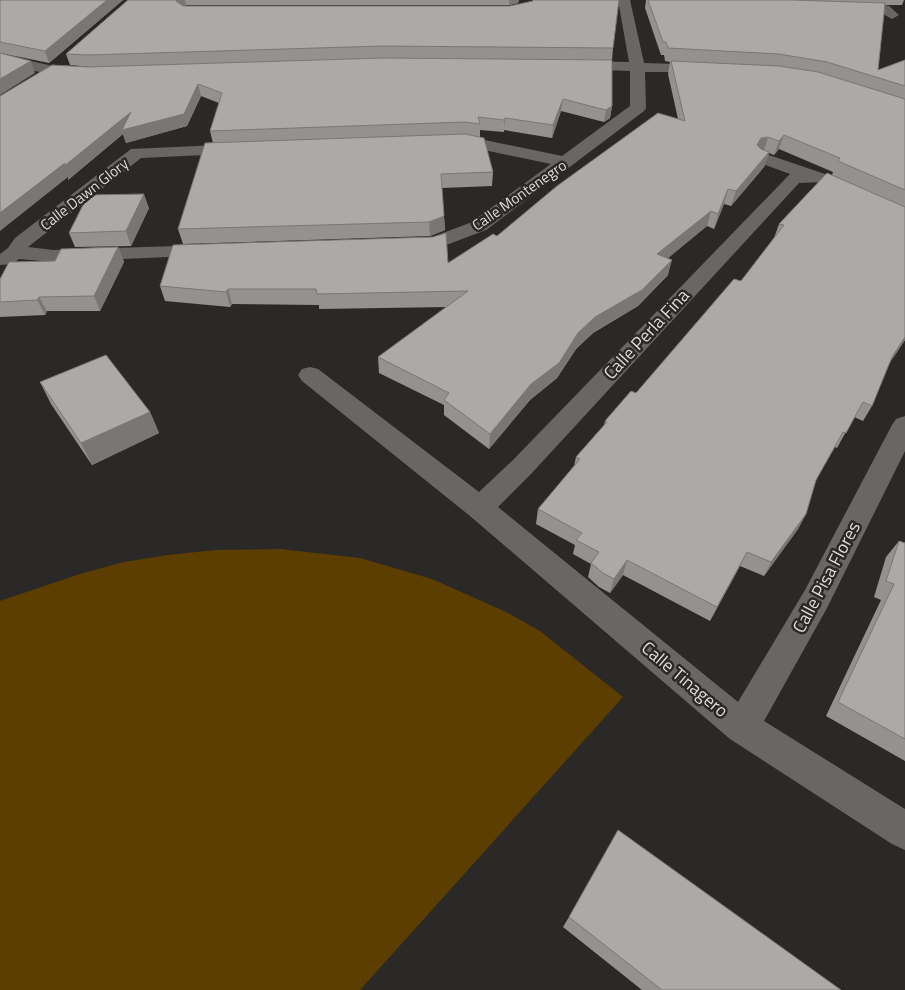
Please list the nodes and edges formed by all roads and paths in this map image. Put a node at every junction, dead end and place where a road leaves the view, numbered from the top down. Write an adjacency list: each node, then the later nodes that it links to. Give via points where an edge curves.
1 (627, 1): 7 (street)
2 (834, 7): 3 (street, via 884,9)
3 (892, 15)
4 (68, 57): 8 (street)
5 (0, 58): 8 (street)
6 (559, 65): 7 (street)
7 (637, 66): 9 (street); 15 (street, Calle Montenegro, via 638,108)
8 (53, 70): 10 (street); 11 (street)
9 (726, 70)
10 (93, 73)
11 (38, 80)
12 (435, 142): 15 (street, via 465,142)
13 (255, 149): 18 (street, Calle Dawn Glory, via 137,153 22,242)
14 (764, 158): 21 (street, Calle Perla Fina, via 828,182 794,178)
15 (566, 162): 16 (street, Calle Montenegro, via 479,226 433,244)
16 (393, 246)
17 (223, 251): 18 (street)
18 (7, 258)
19 (310, 375): 21 (street, Calle Tinagero)
20 (905, 425): 22 (street, Calle Pisa Flores, via 816,599)
21 (480, 508): 22 (street, Calle Tinagero)
22 (742, 726): 23 (street, Calle Tinagero)
23 (905, 831)

